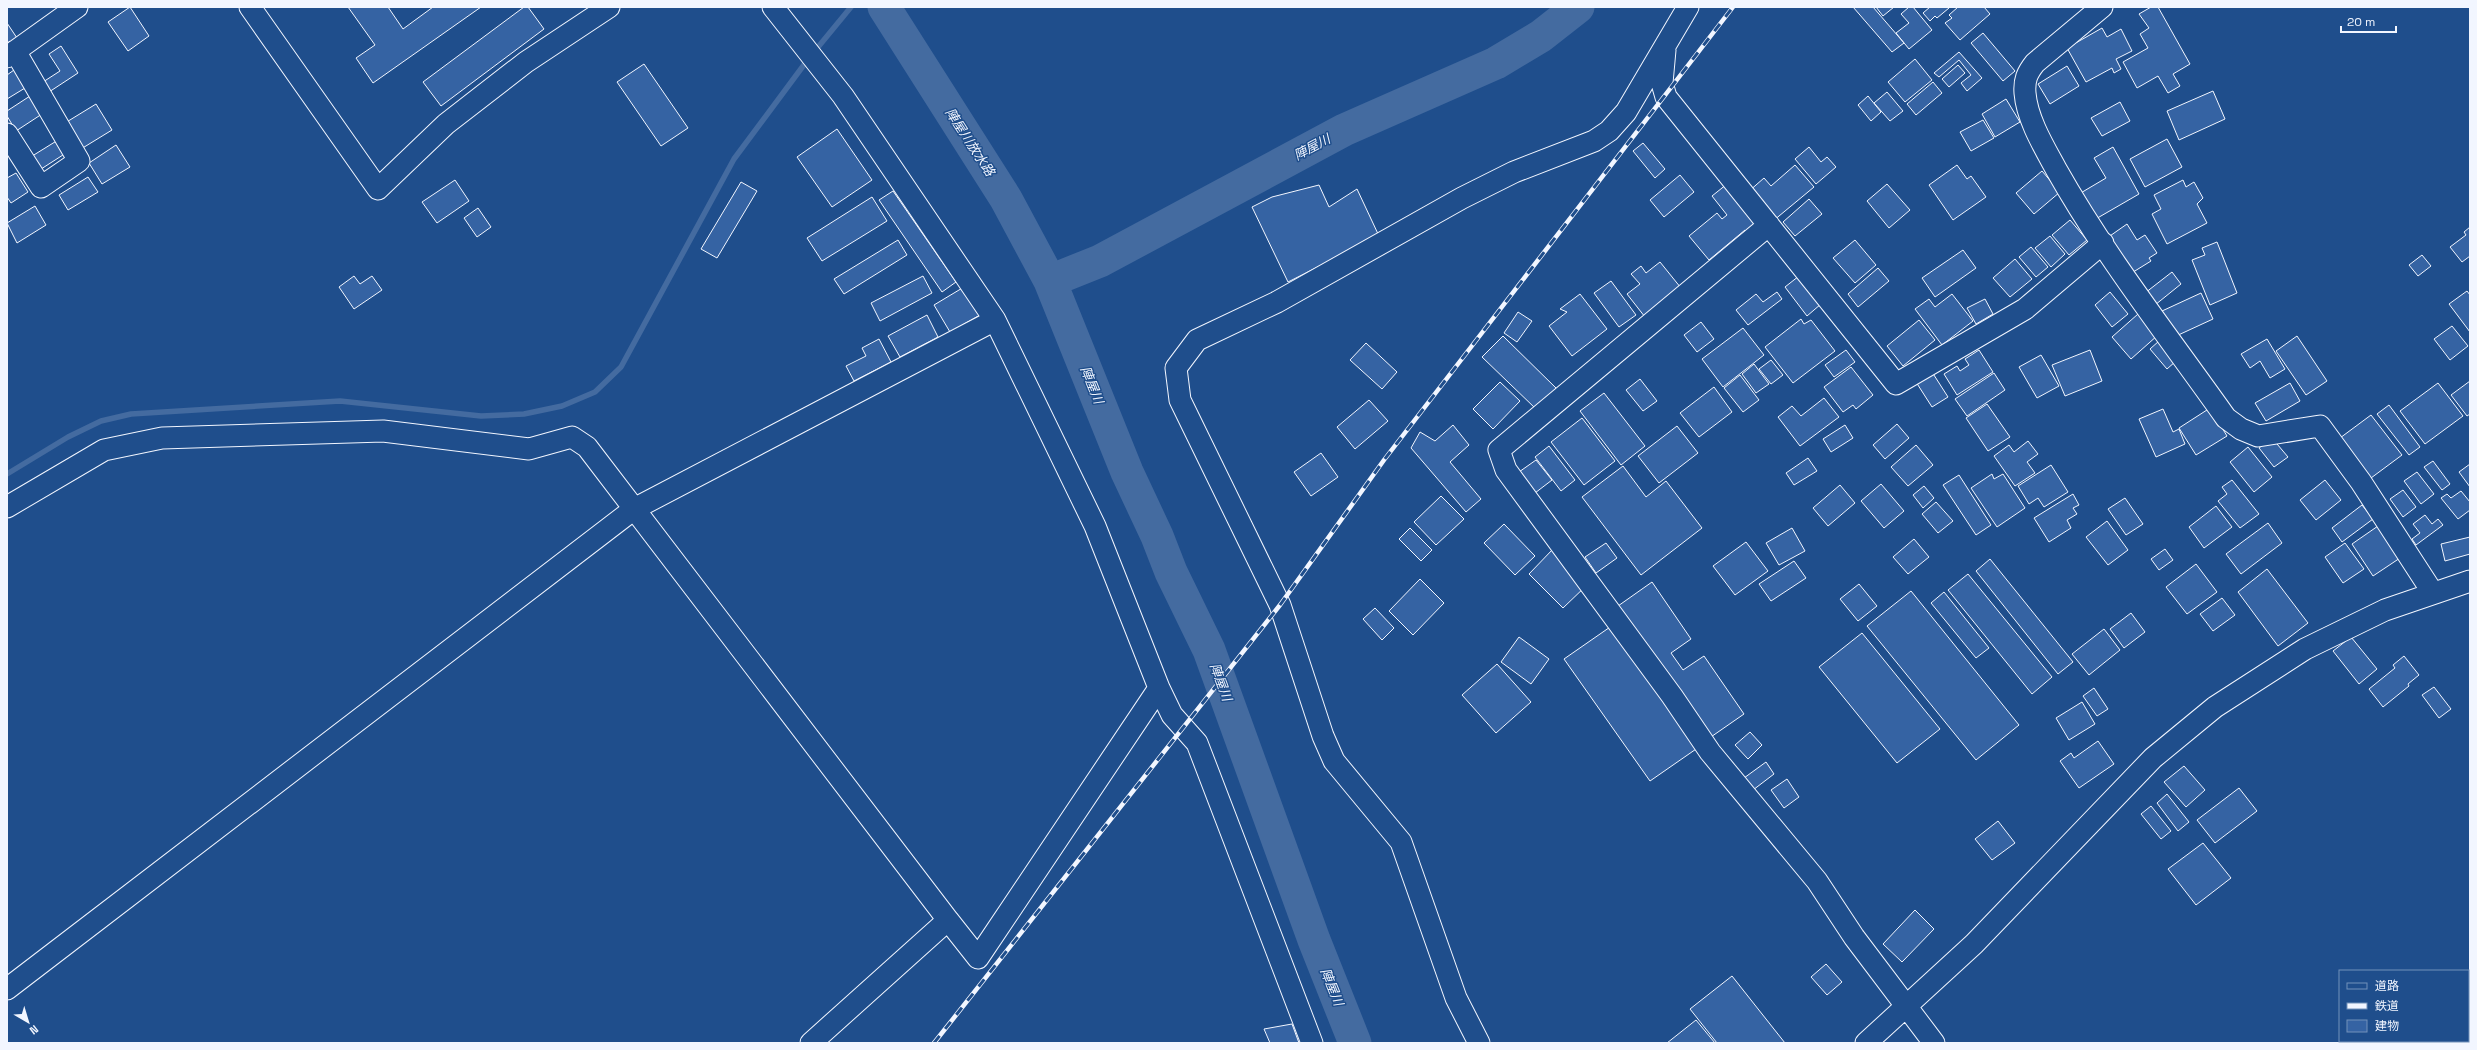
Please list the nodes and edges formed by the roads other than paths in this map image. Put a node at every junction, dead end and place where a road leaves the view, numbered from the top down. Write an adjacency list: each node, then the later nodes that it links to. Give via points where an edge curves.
1 (77, 7): 8 (street)
2 (250, 7): 3 (street, via 378,189 452,119 526,62)
3 (609, 7)
4 (772, 7): 12 (street, via 843,96)
5 (1688, 7): 7 (street)
6 (2102, 7): 11 (street, via 2035,63 2026,74 2025,94 2030,114 2046,151)
7 (1666, 41): 10 (street, via 1662,83 1666,97); 23 (street, via 1626,112 1609,131 1594,141 1514,172 1462,198 1264,308 1196,340 1176,368 1180,400 1280,605 1323,736 1334,761 1401,842 1456,998)
8 (11, 54): 9 (street, via 79,161 41,187)
9 (7, 134)
10 (1770, 225): 11 (street, via 1896,384 2025,309); 20 (street, via 1499,450 1506,470 1672,696 1710,752 1817,881 1854,937)
11 (2103, 243): 16 (street, via 2226,418 2241,429 2258,436 2320,426 2361,482)
12 (994, 320): 14 (street); 17 (street, via 1095,526)
13 (7, 508): 14 (street, via 104,450 162,438 383,431 530,449 572,437 586,447)
14 (634, 509): 18 (street); 19 (street)
15 (2470, 581): 16 (street)
16 (2433, 594): 20 (street, via 2385,610 2304,649 2215,707 2153,758 1974,944)
17 (1159, 688): 18 (street, via 978,958); 22 (street, via 1172,715 1197,743)
18 (948, 920): 21 (street)
19 (7, 989)
20 (1906, 1006): 24 (street); 25 (street)
21 (811, 1043)
22 (1312, 1043)
23 (1479, 1043)
24 (1866, 1043)
25 (1934, 1043)

